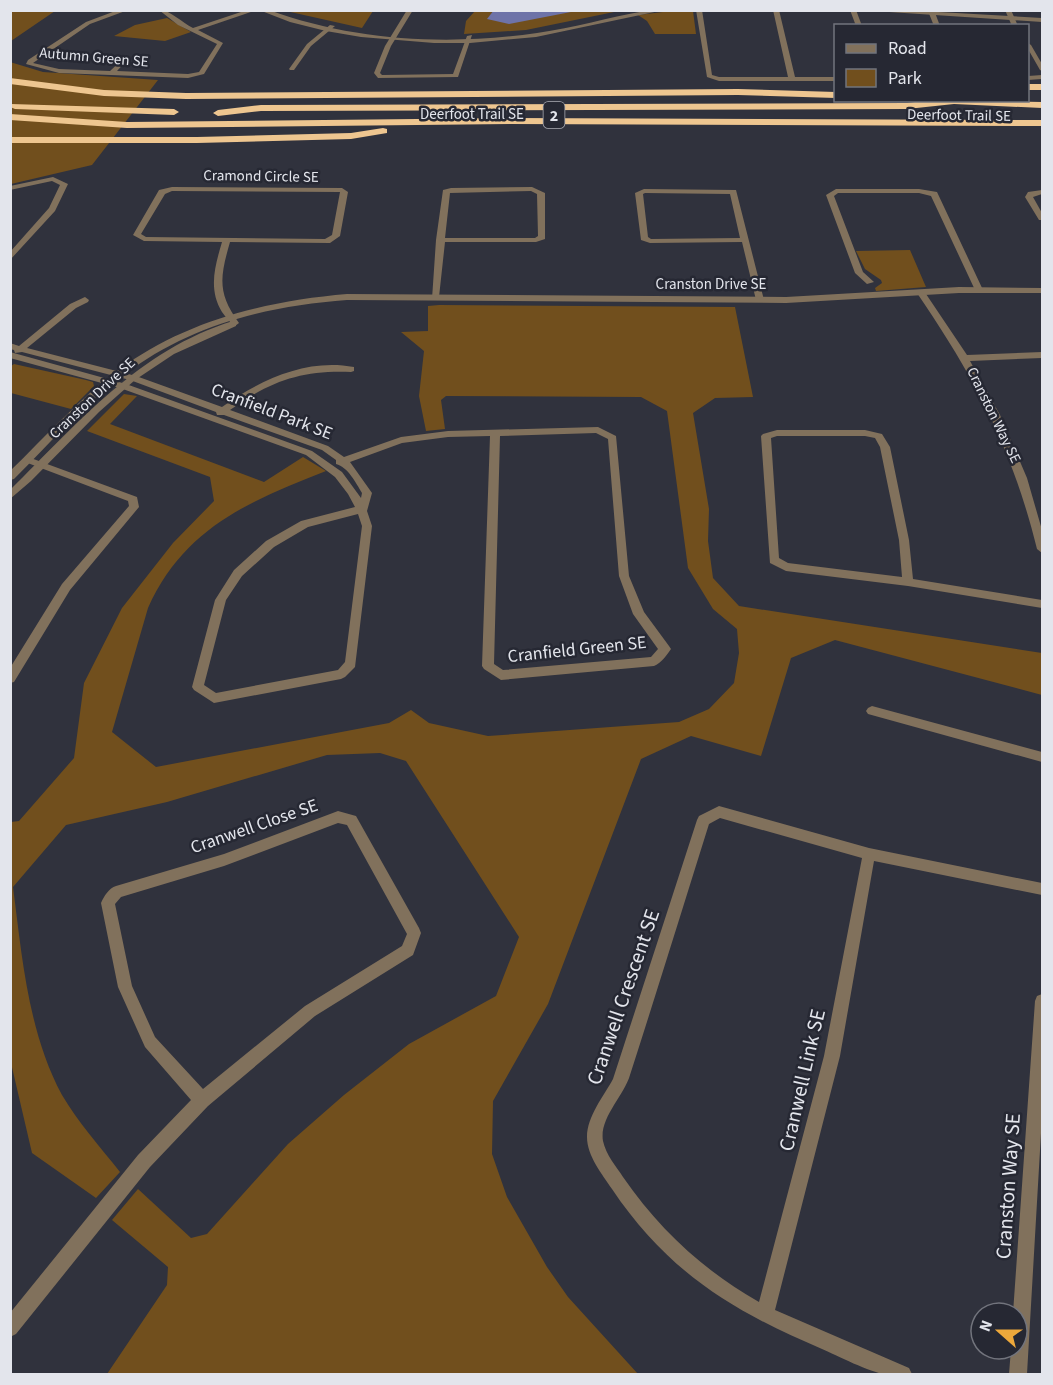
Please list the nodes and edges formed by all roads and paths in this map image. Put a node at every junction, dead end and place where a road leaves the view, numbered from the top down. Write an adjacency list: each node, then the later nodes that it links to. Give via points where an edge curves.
1 (125, 10): 25 (street, Autumn Green SE, via 88,23 29,63 49,70)
2 (162, 10): 18 (street, Autumn Green SE)
3 (242, 10): 18 (street)
4 (254, 10): 18 (street)
5 (262, 10): 17 (street)
6 (275, 10): 17 (street)
7 (410, 10): 19 (street)
8 (634, 10): 20 (street, via 538,31)
9 (661, 10): 20 (street, via 536,35)
10 (699, 10): 26 (street, via 709,76)
11 (776, 10): 26 (street)
12 (862, 10): 14 (street)
13 (915, 10): 14 (street)
14 (932, 13): 15 (street)
15 (1011, 18): 16 (street)
16 (1042, 18)
17 (330, 28): 19 (street); 23 (street, via 305,49)
18 (190, 29): 25 (street, Autumn Green SE, via 220,44 201,74)
19 (394, 36): 20 (street); 20 (street, via 377,73 383,77 456,76)
20 (470, 38)
21 (1029, 47): 24 (street)
22 (125, 59): 25 (street)
23 (292, 69)
24 (1042, 69)
25 (112, 74)
26 (792, 79): 27 (street)
27 (834, 79)
28 (10, 81): 30 (highway, via 151,96)
29 (834, 85): 30 (highway)
30 (383, 95): 31 (highway)
31 (834, 95)
32 (947, 102): 36 (highway, via 868,107 261,108)
33 (989, 102): 34 (highway)
34 (1042, 105)
35 (10, 106): 36 (highway, Deerfoot Trail SE / 2)
36 (218, 113): 37 (highway, Deerfoot Trail SE / 2)
37 (1042, 116)
38 (10, 117): 40 (highway, via 127,125 511,121)
39 (10, 129): 41 (highway, Deerfoot Trail SE / 2, via 144,135)
40 (1041, 129): 41 (highway, Deerfoot Trail SE / 2)
41 (394, 130): 42 (highway, via 351,136 220,140)
42 (10, 140)
43 (10, 188): 49 (street, via 53,179 64,184 52,209)
44 (1042, 192): 45 (street, via 1029,197)
45 (1042, 218)
46 (227, 240): 46 (street, Cramond Circle SE, via 327,241 336,236 344,192 172,189 162,192 137,236); 57 (street, via 216,273 216,289)
47 (440, 240): 47 (street, via 536,240 542,237 541,193 532,189 446,192); 54 (street)
48 (743, 240): 48 (street, via 650,241 644,238 639,193 733,192); 56 (street)
49 (10, 258)
50 (870, 282): 51 (street, via 858,273 842,232 830,195 836,191 934,194)
51 (979, 290): 52 (street, Cranston Drive SE); 53 (street, Cranston Drive SE)
52 (1042, 291)
53 (921, 293): 56 (street, Cranston Drive SE); 61 (street, Cranston Way SE)
54 (435, 297): 56 (street, Cranston Drive SE); 57 (street, Cranston Drive SE, via 379,298)
55 (85, 300): 58 (street)
56 (760, 300)
57 (233, 320): 63 (street, Cranston Drive SE, via 193,331); 64 (street, Cranston Drive SE, via 180,347)
58 (21, 349): 59 (street, Cranfield Park SE); 63 (street, Cranfield Park SE)
59 (11, 354): 65 (street, Cranfield Park SE)
60 (1042, 355): 61 (street)
61 (966, 358): 77 (street, Cranston Way SE, via 1013,449 1033,506)
62 (351, 369): 67 (street, via 320,367 290,373 261,384)
63 (119, 374): 64 (street, Cranfield Park SE); 65 (street, Cranston Drive SE)
64 (133, 378): 66 (street, Cranston Drive SE); 67 (street, Cranfield Park SE)
65 (110, 382): 66 (street, Cranfield Park SE); 70 (street, Cranston Drive SE)
66 (123, 386): 68 (street, Cranfield Park SE); 72 (street, Cranston Drive SE)
67 (223, 410): 68 (street); 71 (street, Cranfield Park SE, via 299,437)
68 (214, 417): 73 (street, Cranfield Park SE, via 309,453)
69 (495, 433): 69 (street, Cranfield Green SE, via 598,430 613,438 624,576 639,614 665,649 654,661 501,675 488,666); 71 (street, Cranfield Green SE, via 401,440)
70 (28, 460): 72 (street); 74 (street, Cranston Drive SE)
71 (345, 460): 73 (street, Cranfield Green SE); 76 (street, Cranfield Park SE, via 367,494)
72 (43, 464): 75 (street, Cranston Drive SE); 80 (street, via 133,499 134,507 66,587)
73 (330, 465): 76 (street, Cranfield Park SE, via 346,481)
74 (10, 477)
75 (10, 496)
76 (363, 509): 76 (street, Cranfield Park SE, via 367,526 351,664 341,674 213,698 198,687 221,600 238,573 270,544 305,524)
77 (1042, 549)
78 (908, 582): 78 (street, via 786,567 774,560 766,436 879,436 885,447 904,540); 79 (street)
79 (1042, 604)
80 (11, 676)
81 (872, 711): 82 (street)
82 (1042, 757)
83 (869, 854): 84 (street, Cranwell Crescent SE); 87 (street, Cranwell Link SE, via 832,1056); 87 (street, Cranwell Crescent SE, via 719,812 704,820 620,1083 599,1121 594,1139 603,1160 649,1224 706,1278)
84 (1042, 889)
85 (1042, 1001): 90 (street, Cranston Way SE)
86 (202, 1100): 86 (street, Cranwell Close SE, via 150,1041 125,987 108,903 116,892 224,860 338,818 351,820 414,933 408,950 310,1011); 88 (street, Cranwell Close SE, via 144,1161)
87 (765, 1313): 89 (street, Cranwell Crescent SE)
88 (10, 1329)
89 (903, 1374)
90 (1018, 1374)

